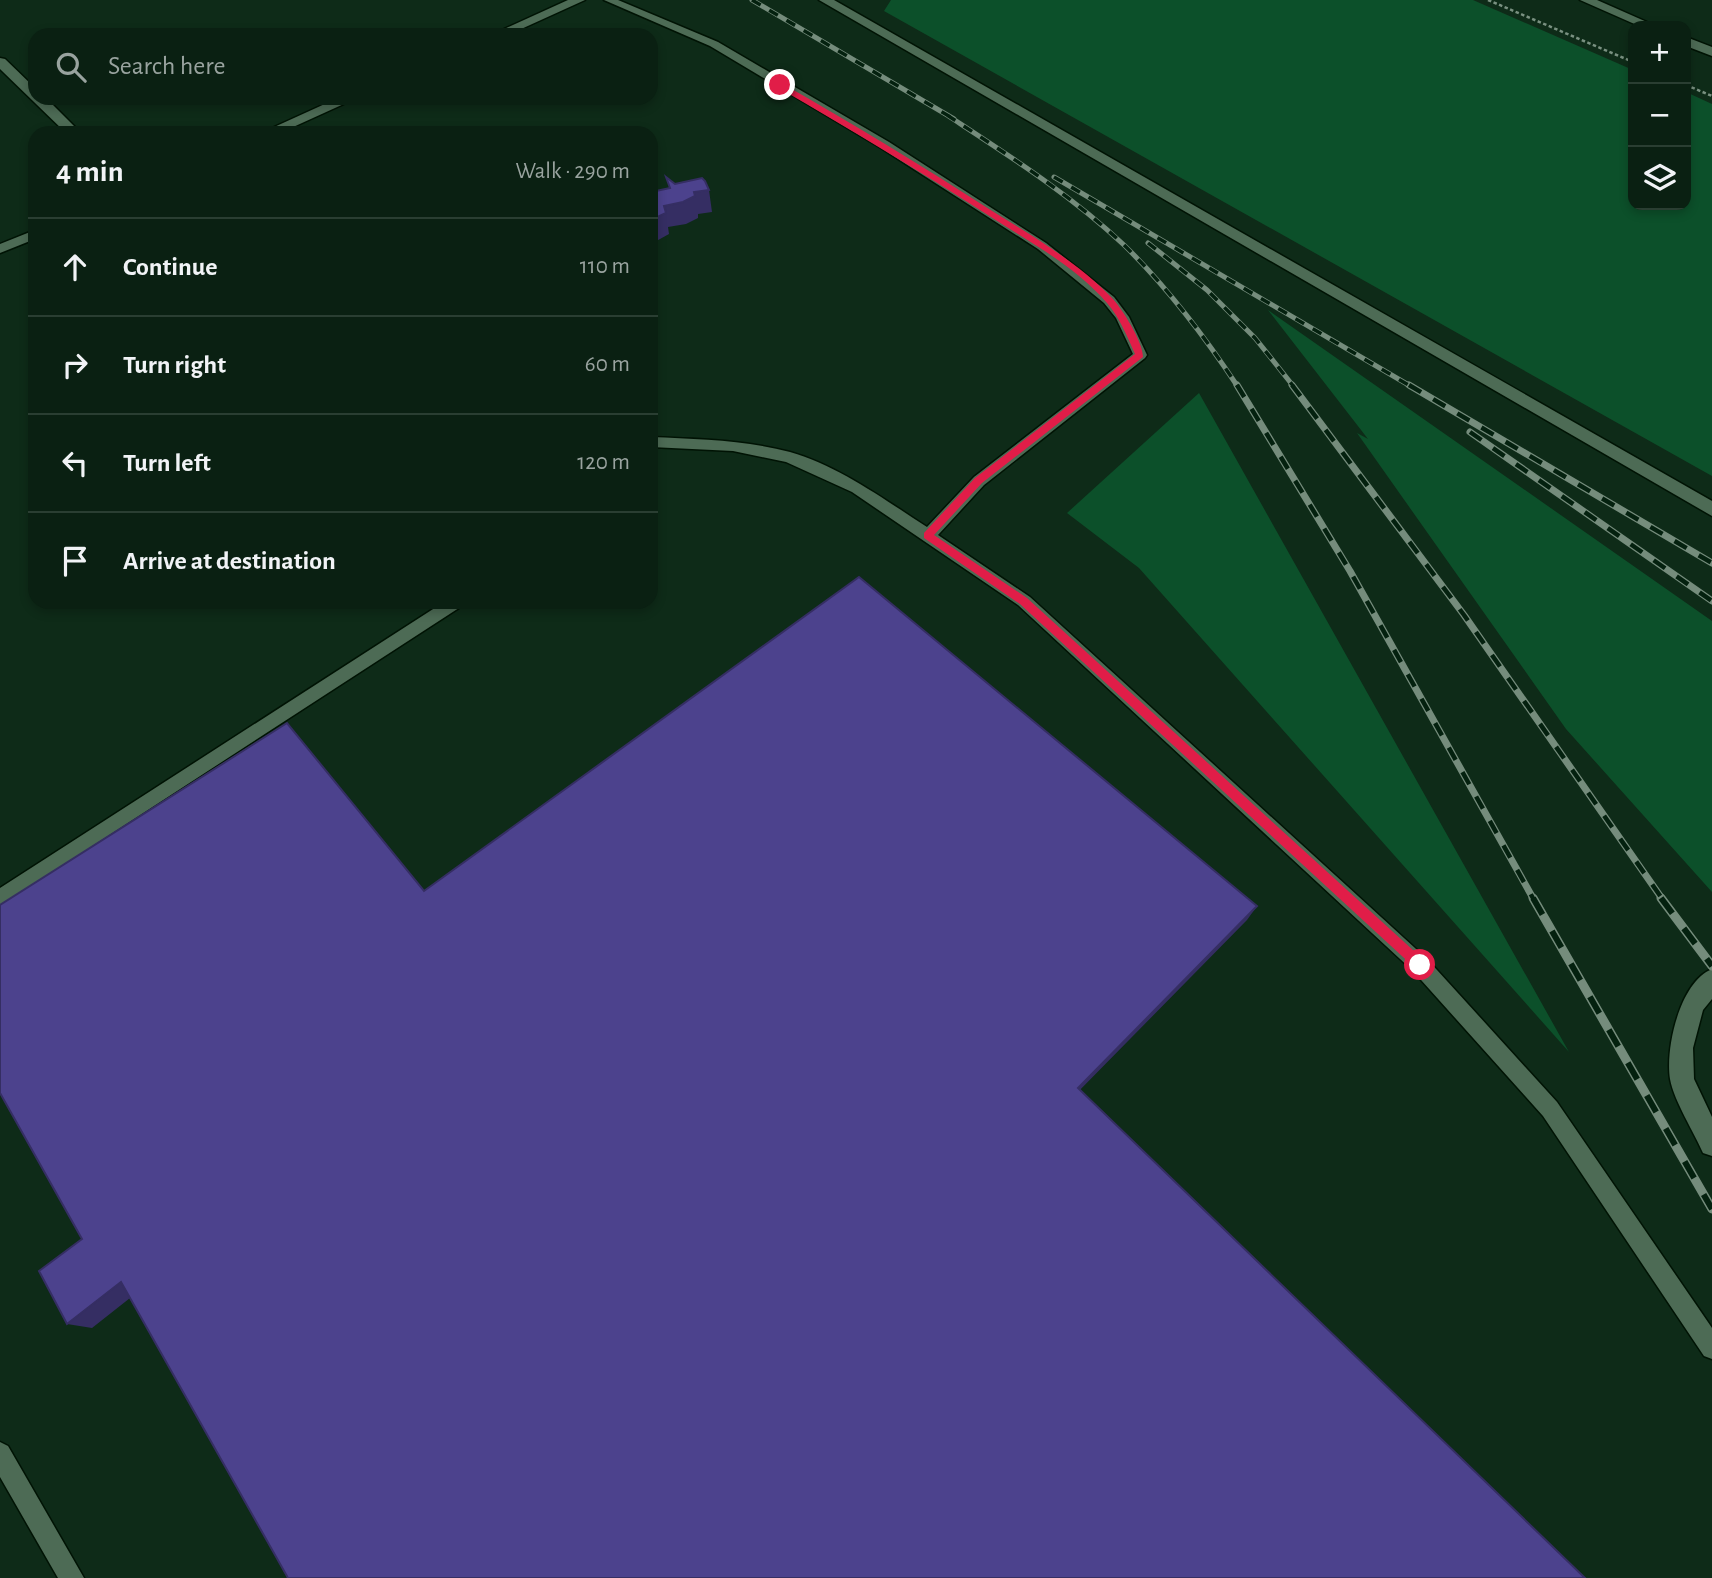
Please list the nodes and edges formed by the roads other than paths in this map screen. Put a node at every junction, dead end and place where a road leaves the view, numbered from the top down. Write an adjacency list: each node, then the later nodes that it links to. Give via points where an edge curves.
1 (579, 0): 6 (street)
2 (609, 0): 19 (lane, via 714,44 885,145 1042,246 1085,278 1122,317 1140,355 979,481)
3 (825, 0): 18 (street)
4 (1586, 0): 5 (street)
5 (1638, 21)
6 (513, 28)
7 (1691, 43): 8 (street)
8 (1712, 52)
9 (0, 62): 10 (street)
10 (28, 89)
11 (44, 105): 13 (street)
12 (334, 105): 14 (street)
13 (67, 126)
14 (284, 126)
15 (28, 237): 16 (lane)
16 (0, 249)
17 (658, 442): 19 (lane, via 733,446 789,457 858,488)
18 (1712, 509)
19 (928, 536): 24 (lane, via 1024,601 1420,965 1550,1109)
20 (445, 609): 21 (lane)
21 (0, 898)
22 (1712, 980): 23 (street, via 1693,1005 1681,1048 1682,1080)
23 (1712, 1144)
24 (1712, 1348)
25 (0, 1454): 26 (lane)
26 (72, 1578)

